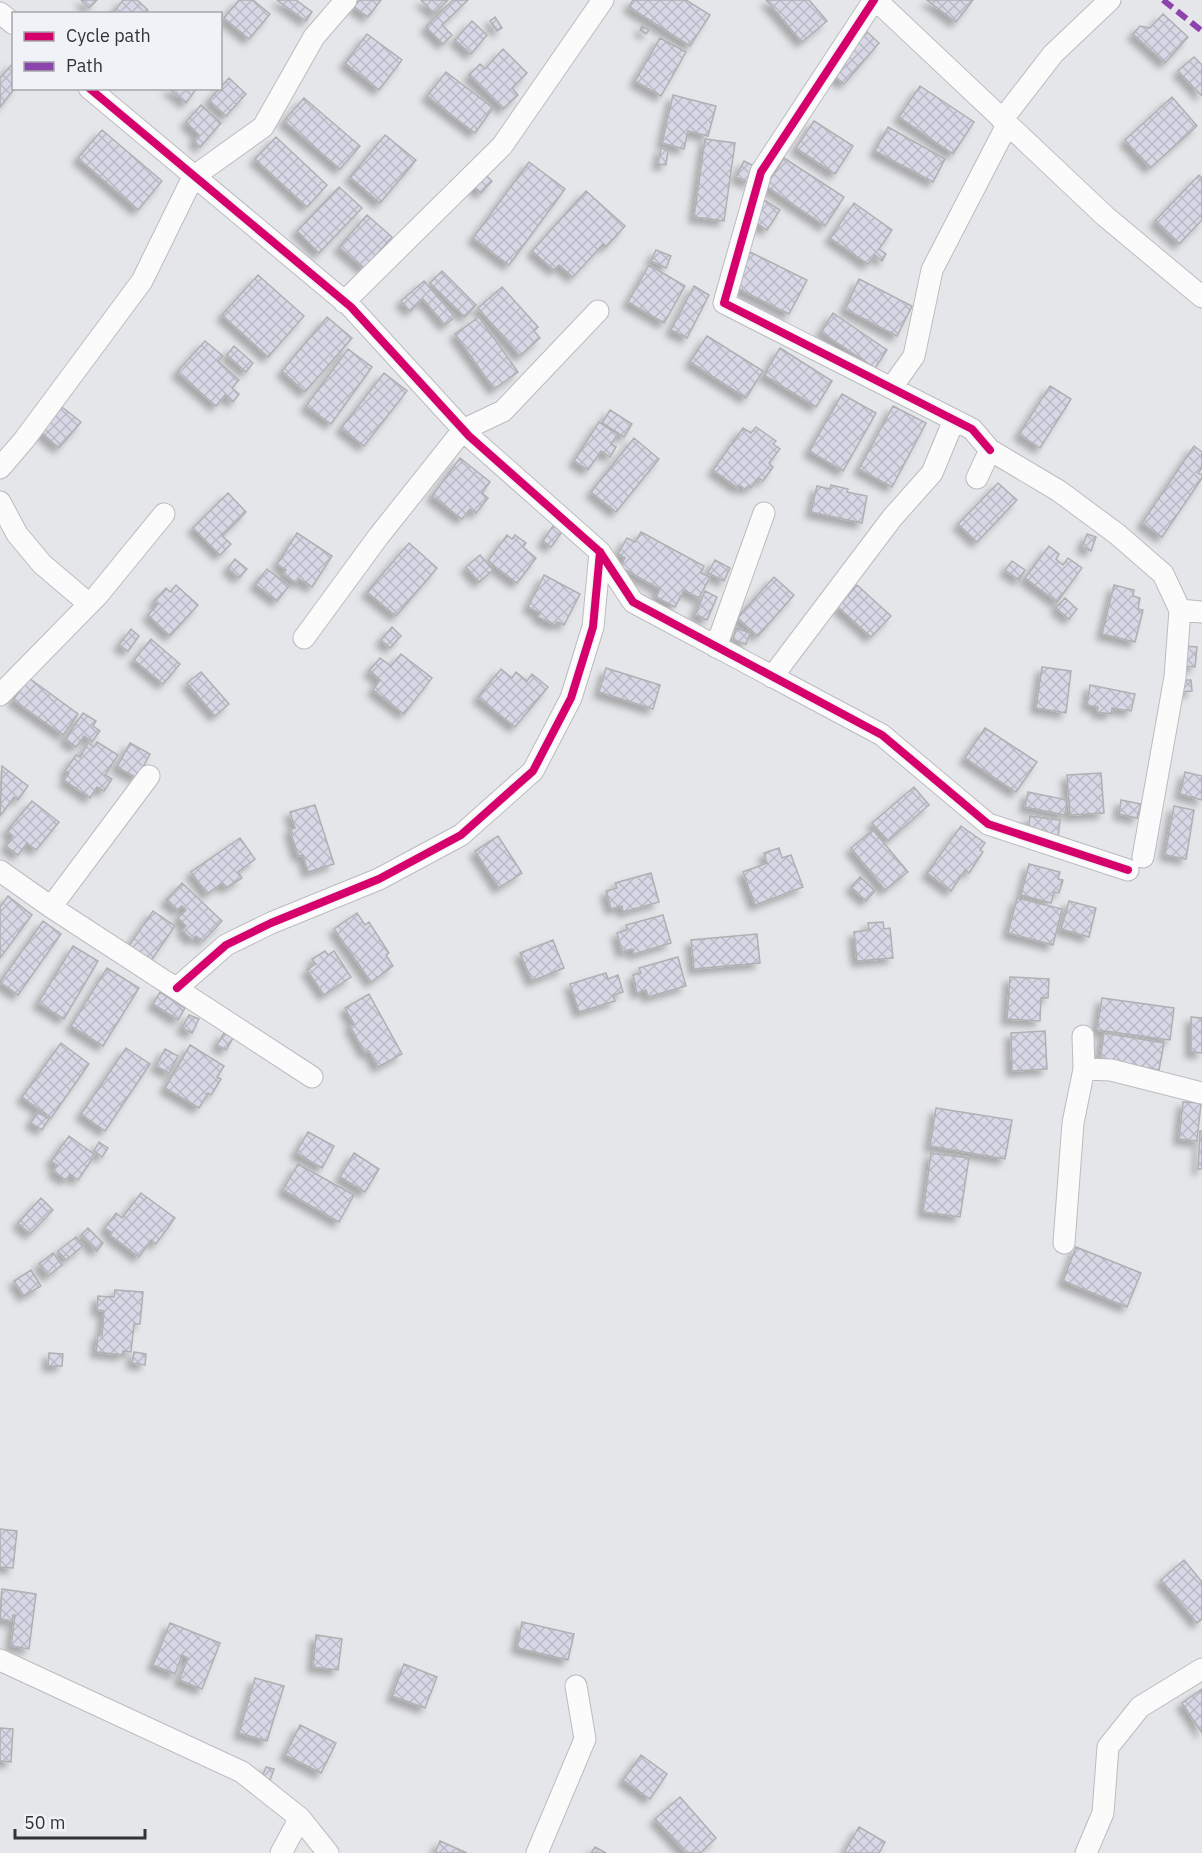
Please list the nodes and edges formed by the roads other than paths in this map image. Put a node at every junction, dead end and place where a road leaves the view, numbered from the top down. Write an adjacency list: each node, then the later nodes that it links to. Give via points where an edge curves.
1 (346, 0): 9 (street, via 314,37 263,127)
2 (603, 0): 11 (street, via 502,146)
3 (875, 0): 8 (street); 13 (street, via 761,172 724,303)
4 (1110, 0): 8 (street, via 1053,54)
5 (0, 13): 6 (street)
6 (12, 22)
7 (91, 90): 9 (street)
8 (1004, 122): 10 (street, via 1105,216); 13 (street, via 932,270 914,356)
9 (193, 177): 11 (street); 17 (street, via 142,281)
10 (1202, 297)
11 (344, 302): 15 (street)
12 (598, 311): 15 (street, via 503,411)
13 (892, 387): 14 (street)
14 (954, 420): 16 (street, via 972,429); 28 (street, via 932,473 892,518)
15 (463, 430): 22 (street); 26 (street)
16 (990, 450): 18 (street); 24 (street, via 1059,491 1117,534 1163,574)
17 (0, 468)
18 (977, 478)
19 (0, 502): 23 (street, via 17,534 42,564)
20 (764, 513): 27 (street)
21 (164, 514): 23 (street)
22 (600, 552): 27 (street, via 633,602); 33 (street, via 593,627 571,698 533,771 461,835 379,879 226,945)
23 (89, 604): 29 (street)
24 (1180, 610): 25 (street); 28 (street, via 1174,677 1135,863 988,824 882,735)
25 (1202, 612)
26 (304, 638)
27 (716, 647): 28 (street)
28 (772, 677)
29 (0, 695)
30 (149, 776): 32 (street)
31 (0, 871): 32 (street)
32 (51, 907): 33 (street)
33 (177, 988): 36 (street)
34 (1083, 1036): 35 (street)
35 (1084, 1069): 37 (street, via 1111,1070); 38 (street, via 1073,1122)
36 (312, 1077)
37 (1202, 1093)
38 (1064, 1243)
39 (0, 1660): 42 (street, via 242,1772)
40 (1202, 1669): 46 (street, via 1140,1707 1108,1747 1103,1813)
41 (576, 1686): 45 (street, via 585,1738)
42 (300, 1818): 43 (street); 44 (street)
43 (281, 1853)
44 (328, 1853)
45 (537, 1853)
46 (1086, 1853)

